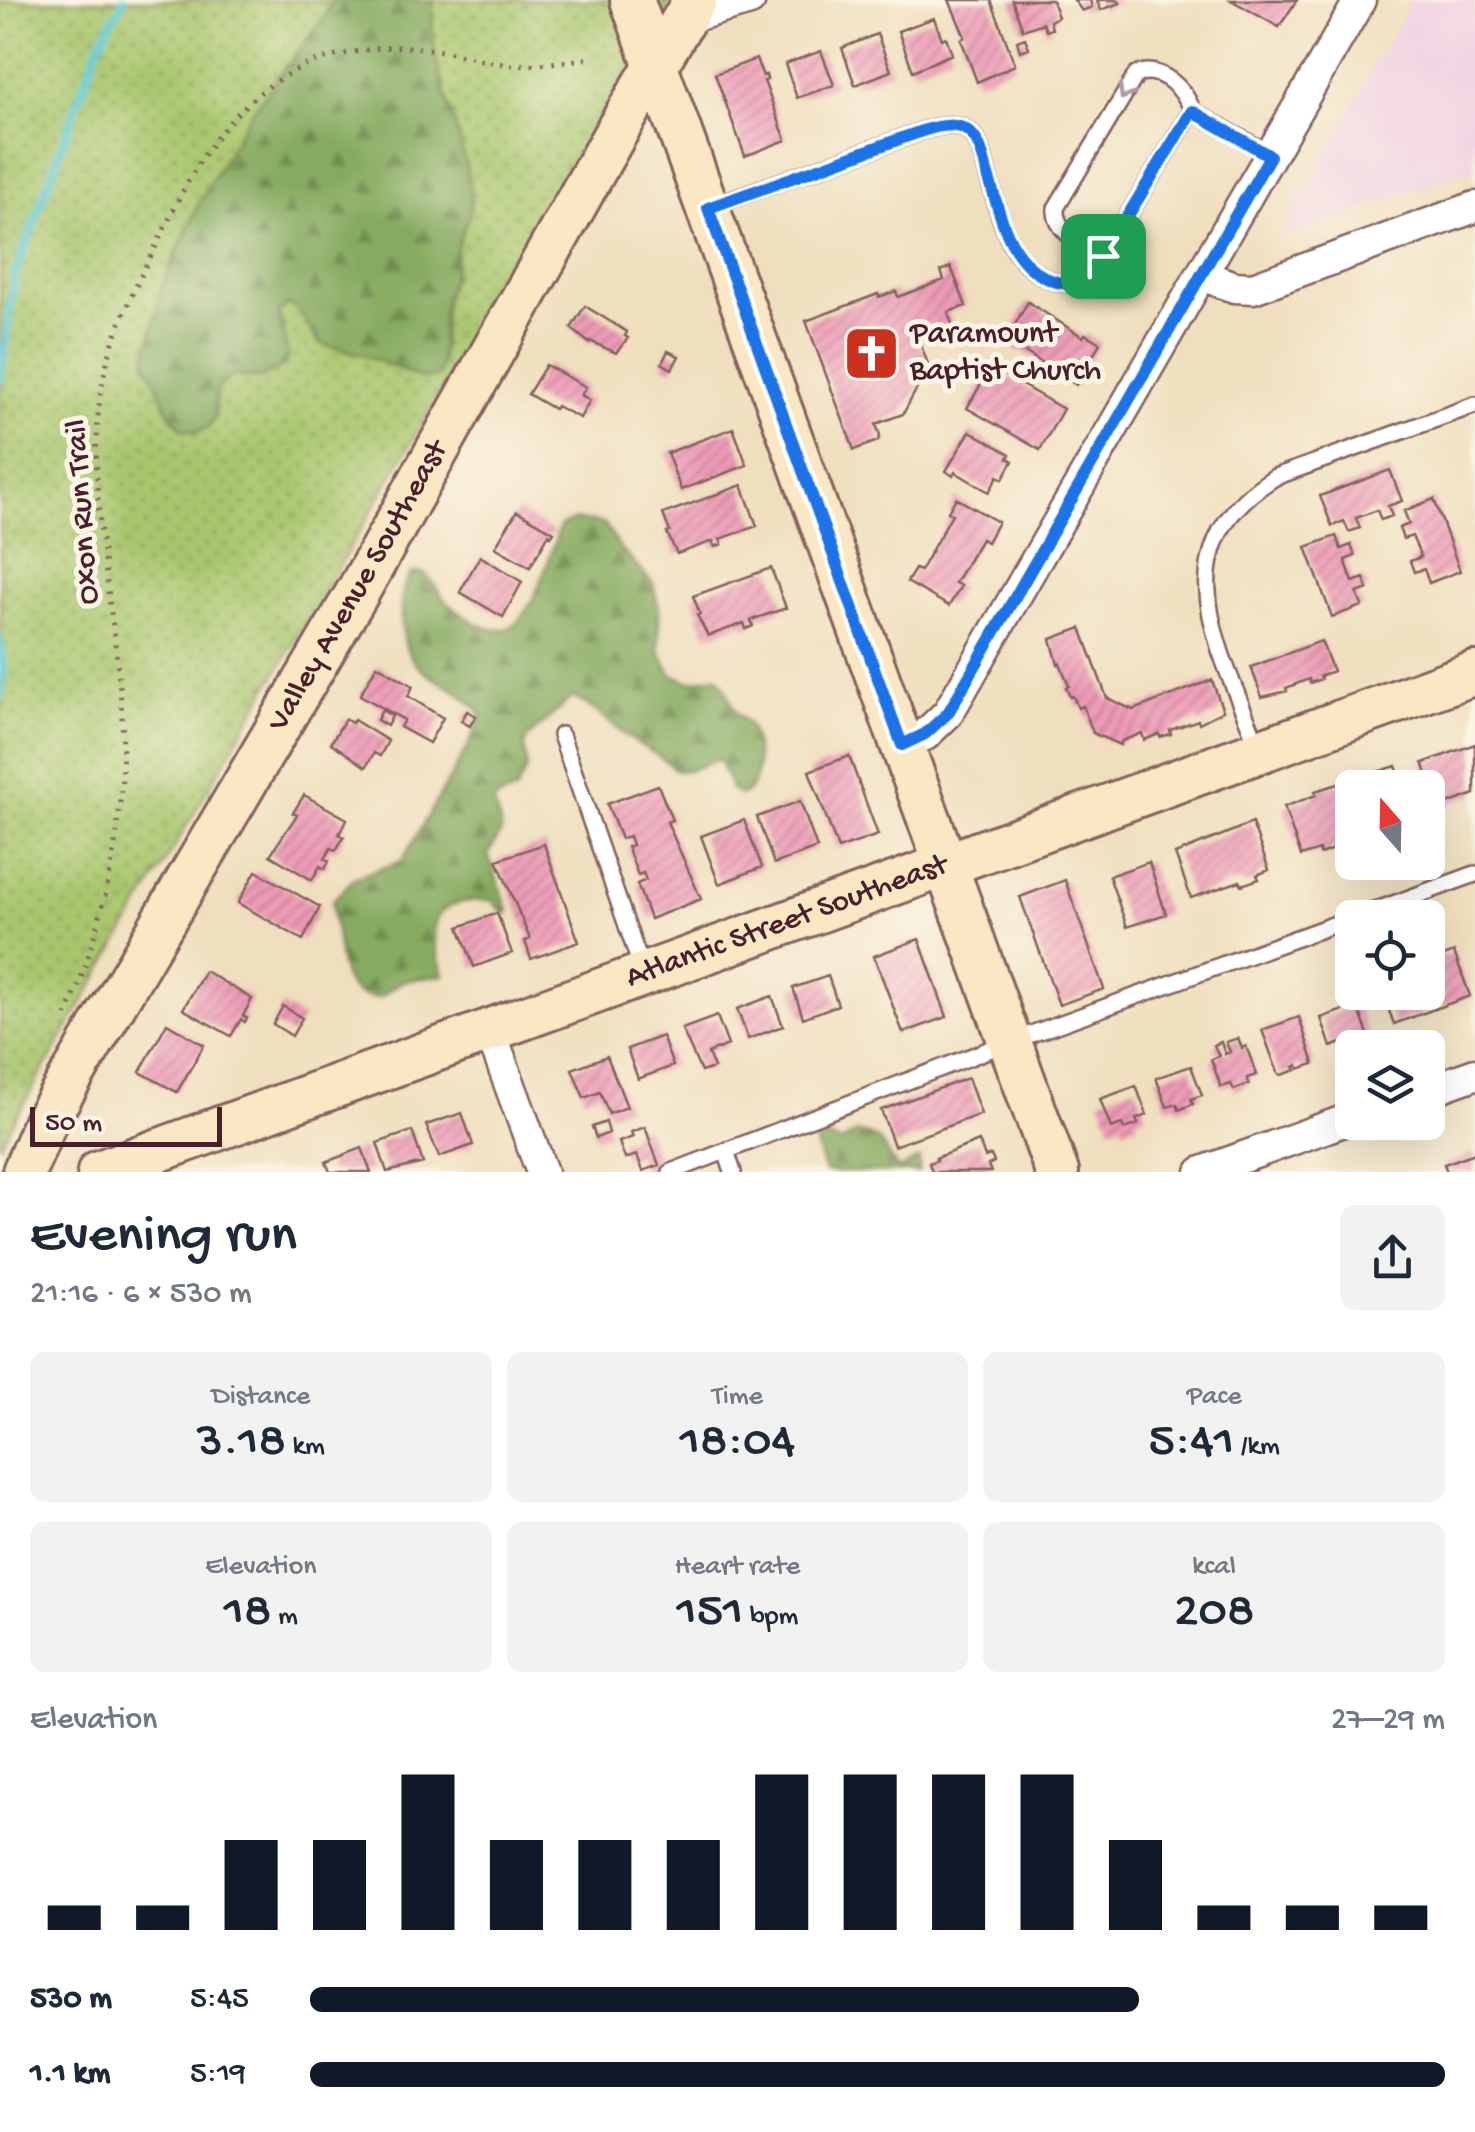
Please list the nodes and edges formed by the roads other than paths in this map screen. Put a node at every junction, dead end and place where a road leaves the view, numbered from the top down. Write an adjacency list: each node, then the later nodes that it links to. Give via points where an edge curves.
1 (632, 0): 5 (street)
2 (750, 0): 4 (street)
3 (1360, 0): 7 (street)
4 (689, 10): 5 (street, Valley Avenue Southeast)
5 (655, 64): 8 (street); 28 (street, Valley Avenue Southeast, via 356,595 45,1122)
6 (1192, 111): 7 (lane); 10 (lane); 10 (lane, one-way to 10, via 1182,90 1153,72 1136,74 1056,208 1060,228)
7 (1270, 156): 11 (street)
8 (708, 208): 10 (lane, via 943,125 972,133 1012,248 1024,264 1064,284 1080,282); 15 (street)
9 (1475, 208): 11 (street, via 1261,286 1234,288)
10 (1103, 256)
11 (1202, 275): 15 (street, via 948,713)
12 (1475, 405): 16 (lane, via 1275,477 1232,510 1215,537 1207,603)
13 (1475, 673): 16 (street, Atlantic Street Southeast)
14 (561, 735): 21 (lane)
15 (902, 745): 17 (street)
16 (1260, 752): 17 (street, Atlantic Street Southeast)
17 (944, 866): 21 (street, Atlantic Street Southeast); 23 (street)
18 (1475, 874): 19 (lane)
19 (1404, 900)
20 (1335, 925): 23 (lane)
21 (644, 976): 22 (street, Atlantic Street Southeast)
22 (490, 1032): 29 (street, Atlantic Street Southeast); 30 (street)
23 (1009, 1042): 27 (lane); 33 (street)
24 (1475, 1074): 25 (street)
25 (1445, 1085)
26 (1335, 1124): 34 (street)
27 (726, 1151): 31 (lane); 32 (lane)
28 (24, 1172)
29 (99, 1172)
30 (542, 1172)
31 (671, 1172)
32 (733, 1172)
33 (1058, 1172)
34 (1202, 1172)

